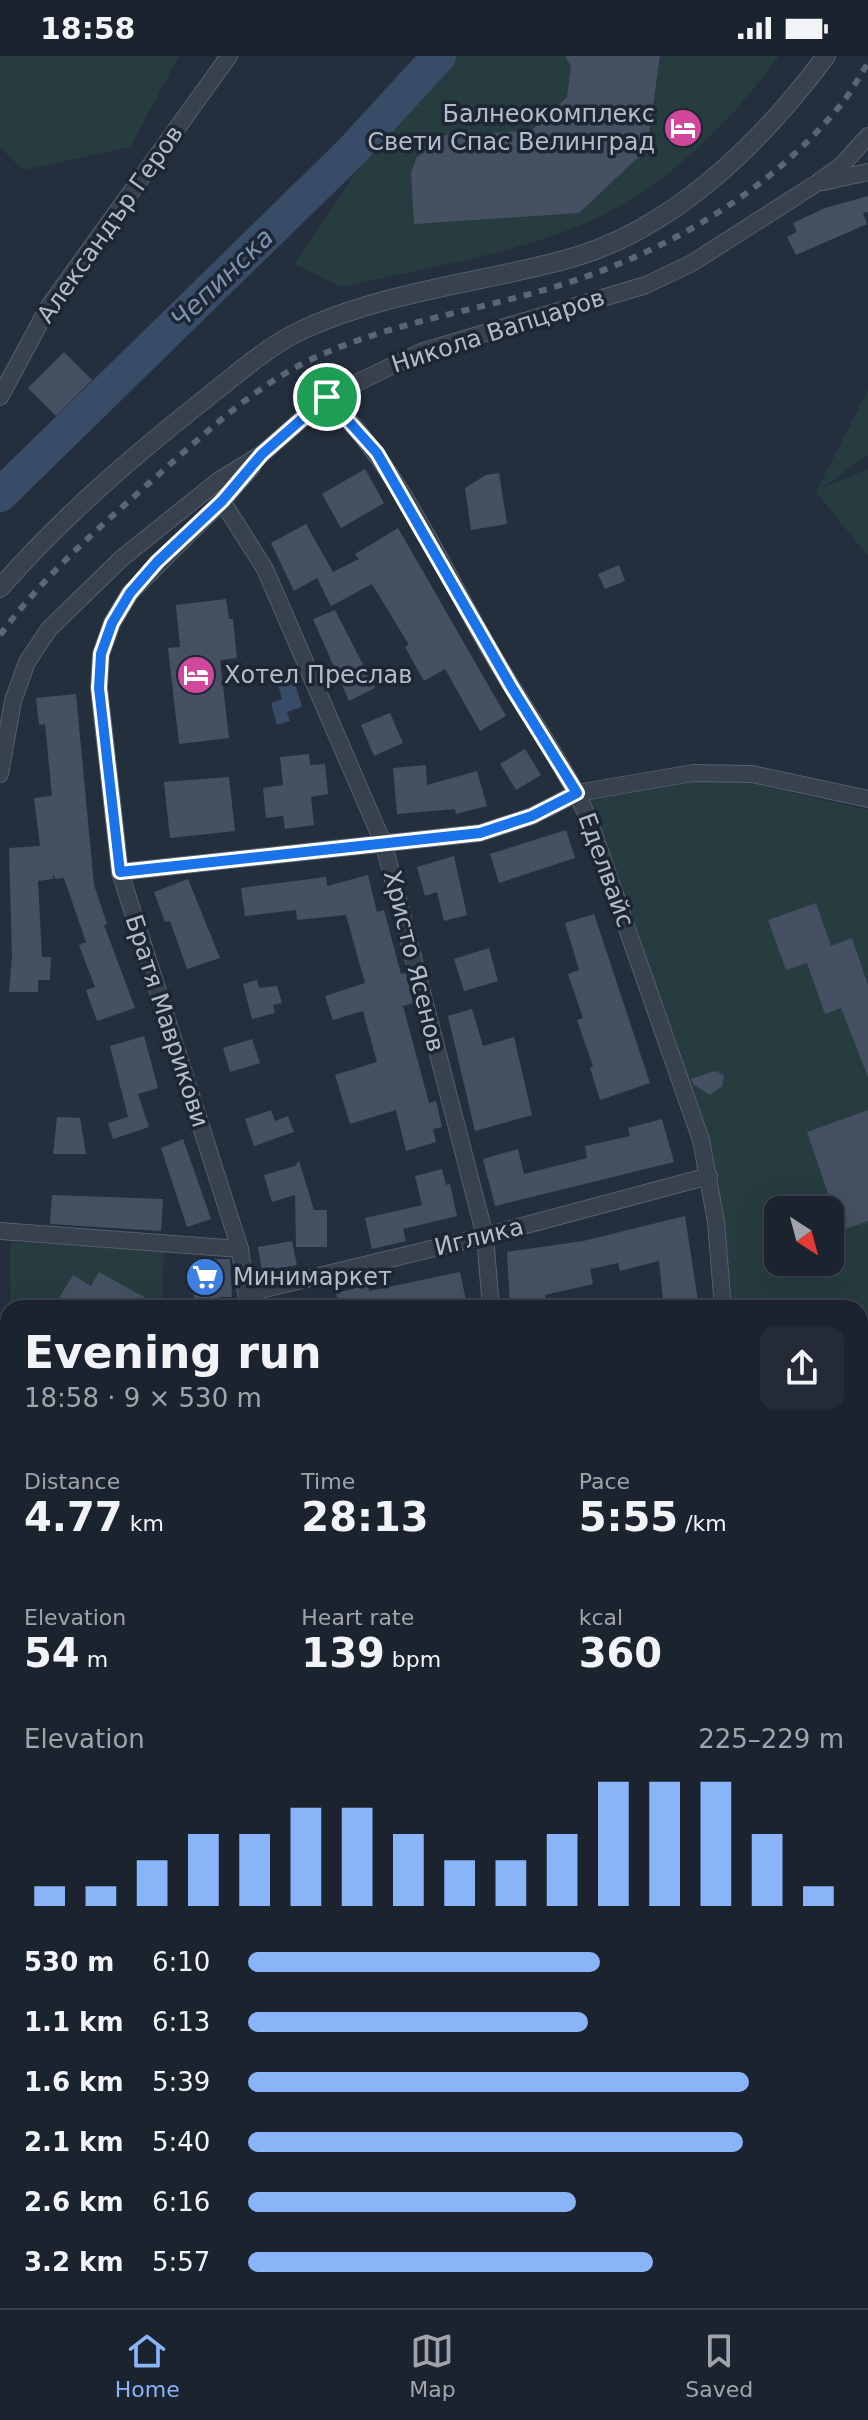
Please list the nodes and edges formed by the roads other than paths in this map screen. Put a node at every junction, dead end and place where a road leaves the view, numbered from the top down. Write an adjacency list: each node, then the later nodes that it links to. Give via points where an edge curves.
1 (229, 56): 6 (street, Александър Геров, via 49,306)
2 (826, 56): 10 (street, via 755,139 671,210 624,238 568,259 356,311 301,331 276,347 154,439)
3 (865, 140): 5 (street, Никола Вапцаров)
4 (868, 172): 5 (street)
5 (817, 183): 7 (street, Никола Вапцаров, via 692,263 646,285 421,352)
6 (0, 397)
7 (327, 397): 8 (street, Никола Вапцаров); 12 (street, Еделвайс, via 377,453)
8 (262, 454): 9 (street, Братя Маврикови); 11 (street, Никола Вапцаров, via 218,481 132,549 49,629 27,662 13,701)
9 (222, 501): 14 (street, Христо Ясенов, via 265,569); 15 (street, Братя Маврикови, via 130,593 101,654 99,688)
10 (0, 588)
11 (0, 774)
12 (577, 793): 13 (street, via 693,773 752,774); 14 (street, via 532,816 480,833); 16 (street, Еделвайс, via 701,1140)
13 (868, 799)
14 (384, 845): 15 (street); 18 (street, Христо Ясенов)
15 (120, 872): 19 (street, Братя Маврикови)
16 (709, 1176): 18 (street, Иглика); 22 (street, Еделвайс)
17 (0, 1231): 19 (street)
18 (485, 1236): 20 (street, Иглика); 21 (street, Христо Ясенов)
19 (240, 1249): 20 (street, Братя Маврикови)
20 (248, 1300)
21 (490, 1300)
22 (722, 1300)

